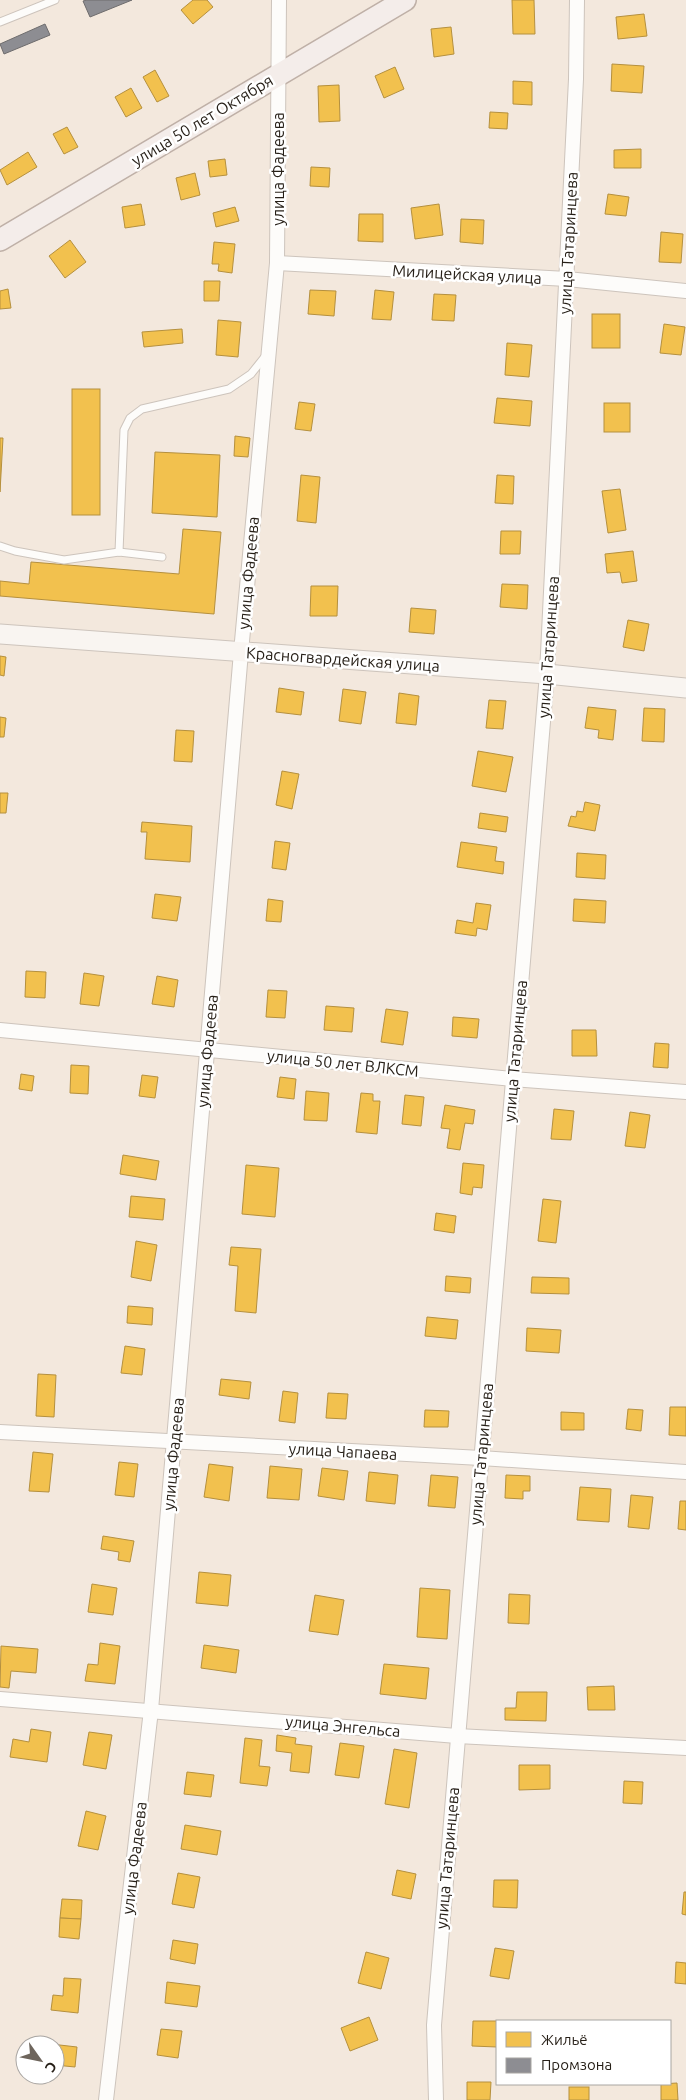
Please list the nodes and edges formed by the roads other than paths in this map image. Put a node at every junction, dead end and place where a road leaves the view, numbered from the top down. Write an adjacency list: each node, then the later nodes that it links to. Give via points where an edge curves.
1 (55, 0): 5 (lane)
2 (279, 0): 6 (street, улица Фадеева)
3 (405, 0): 6 (main road, улица 50 лет Октября)
4 (577, 0): 9 (street, улица Татаринцева)
5 (0, 22)
6 (279, 74): 7 (main road, улица 50 лет Октября); 8 (street, улица Фадеева)
7 (0, 240)
8 (277, 263): 9 (street, Милицейская улица); 11 (street, улица Фадеева)
9 (567, 279): 10 (street, Милицейская улица); 17 (street, улица Татаринцева)
10 (686, 292)
11 (269, 352): 13 (lane, via 251,374 234,386 142,409 130,418 124,430); 16 (street, улица Фадеева)
12 (0, 546): 13 (lane, via 64,560)
13 (120, 552): 14 (lane)
14 (162, 557)
15 (0, 634): 16 (street, Красногвардейская улица)
16 (241, 652): 17 (street, Красногвардейская улица); 20 (street, улица Фадеева)
17 (547, 674): 18 (street, Красногвардейская улица); 21 (street, улица Татаринцева)
18 (686, 688)
19 (0, 1030): 20 (street, улица 50 лет ВЛКСМ)
20 (208, 1050): 21 (street, улица 50 лет ВЛКСМ); 24 (street, улица Фадеева)
21 (512, 1080): 22 (street, улица 50 лет ВЛКСМ); 25 (street, улица Татаринцева)
22 (686, 1092)
23 (0, 1432): 24 (street, улица Чапаева)
24 (174, 1443): 25 (street, улица Чапаева); 28 (street, улица Фадеева)
25 (481, 1458): 26 (street, улица Чапаева); 29 (street, улица Татаринцева)
26 (686, 1472)
27 (0, 1699): 28 (street, улица Энгельса)
28 (150, 1710): 29 (street, улица Энгельса); 31 (street, улица Фадеева)
29 (457, 1736): 30 (street, улица Энгельса); 32 (street, улица Татаринцева, via 434,2025)
30 (686, 1748)
31 (106, 2100)
32 (436, 2100)

